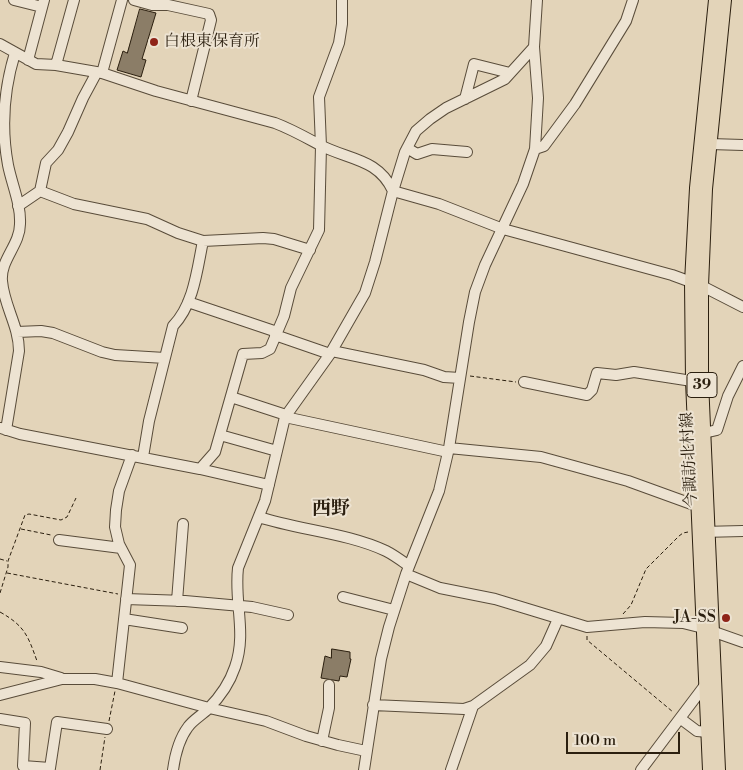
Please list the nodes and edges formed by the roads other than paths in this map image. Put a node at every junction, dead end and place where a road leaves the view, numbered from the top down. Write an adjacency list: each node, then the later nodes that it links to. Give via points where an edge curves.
1 (14, 0): 10 (street)
2 (74, 0): 15 (street)
3 (122, 0): 16 (street)
4 (134, 0): 19 (street, via 209,14 212,20)
5 (342, 0): 21 (street, via 339,43 319,97)
6 (633, 0): 24 (street, via 626,21 575,104 544,146)
7 (715, 0): 33 (main road, 今諏訪北村線 / 39, via 696,188)
8 (725, 0): 20 (main road, 今諏訪北村線 / 39)
9 (534, 2): 12 (street)
10 (43, 4): 14 (street)
11 (0, 44): 13 (street)
12 (534, 47): 17 (street); 24 (street, via 538,112)
13 (15, 53): 14 (street); 28 (street, via 3,113 8,164)
14 (28, 60): 15 (street, via 36,64)
15 (56, 65): 16 (street)
16 (99, 73): 19 (street); 26 (street, via 58,150 46,163)
17 (510, 73): 18 (street, via 505,80); 18 (street, via 474,64)
18 (466, 99): 23 (street, via 430,119 416,131)
19 (191, 101): 21 (street, via 275,122)
20 (710, 144): 22 (street); 33 (main road, 今諏訪北村線 / 39)
21 (321, 146): 27 (street, via 371,166 388,181); 31 (street, via 319,230)
22 (743, 146)
23 (407, 148): 25 (street, via 418,154 432,149); 27 (street)
24 (535, 149): 29 (street)
25 (468, 152)
26 (40, 191): 28 (street); 30 (street, via 74,204 147,219)
27 (393, 191): 29 (street, via 439,204); 38 (street, via 365,293)
28 (18, 206): 32 (street, via 20,226)
29 (502, 229): 33 (street); 41 (street, via 476,292)
30 (203, 241): 31 (street, via 264,238); 34 (street)
31 (310, 250): 37 (street, via 291,288)
32 (1, 281): 36 (street, via 10,316)
33 (696, 284): 35 (street); 42 (main road, 今諏訪北村線 / 39); 47 (main road, 今諏訪北村線 / 39)
34 (188, 302): 37 (street); 39 (street, via 182,317 173,326)
35 (743, 307)
36 (18, 332): 39 (street, via 53,333 115,355); 46 (street, via 19,350)
37 (276, 334): 38 (street); 44 (street, via 270,349 243,354)
38 (331, 352): 41 (street, via 424,370 444,377); 45 (street)
39 (165, 358): 51 (street)
40 (743, 366): 47 (street, via 728,396 717,430)
41 (460, 376): 50 (street)
42 (692, 381): 43 (street, via 634,372 616,375 597,373 587,395); 54 (main road, 今諏訪北村線 / 39)
43 (524, 382)
44 (231, 397): 45 (street); 48 (street)
45 (286, 416): 49 (street); 50 (street)
46 (3, 429): 51 (street)
47 (704, 433): 58 (main road, 今諏訪北村線 / 39)
48 (220, 435): 49 (street); 52 (street, via 215,452)
49 (277, 450): 53 (street)
50 (449, 450): 54 (street, via 541,457 628,480); 61 (street, via 439,491)
51 (137, 456): 52 (street); 60 (street, via 119,491 115,527)
52 (200, 469): 53 (street)
53 (269, 485): 55 (street)
54 (697, 506): 58 (main road, 今諏訪北村線 / 39)
55 (259, 517): 61 (street, via 358,541 386,552); 65 (street, via 238,568)
56 (183, 524): 64 (street)
57 (743, 531): 58 (street)
58 (704, 532): 71 (main road, 今諏訪北村線 / 39)
59 (59, 540): 60 (street)
60 (121, 548): 62 (street, via 130,565)
61 (408, 570): 66 (street); 69 (street, via 440,588 495,599)
62 (126, 597): 64 (street); 68 (street)
63 (344, 597): 66 (street)
64 (177, 601): 65 (street)
65 (239, 606): 67 (street); 81 (street, via 239,655 220,696)
66 (394, 610): 79 (street)
67 (288, 616)
68 (124, 619): 70 (street); 75 (street)
69 (558, 619): 71 (street, via 589,626 645,622 683,623); 80 (street, via 546,646 530,664)
70 (182, 628)
71 (709, 629): 72 (street); 77 (main road, 今諏訪北村線 / 39); 93 (main road, 今諏訪北村線 / 39)
72 (743, 642)
73 (0, 666): 74 (street)
74 (62, 678): 75 (street); 78 (street)
75 (117, 683): 81 (street)
76 (329, 684): 86 (street, via 329,708)
77 (705, 685): 83 (street); 85 (main road, 今諏訪北村線 / 39)
78 (0, 696)
79 (373, 705): 80 (street, via 464,709); 87 (street)
80 (473, 706): 90 (street)
81 (209, 708): 86 (street, via 266,721); 88 (street, via 182,737)
82 (0, 719): 84 (street, via 25,723 23,766 50,768 57,722)
83 (681, 719): 85 (street, via 697,732); 91 (street)
84 (107, 729)
85 (708, 732): 92 (main road, 今諏訪北村線 / 39)
86 (322, 741): 87 (street)
87 (366, 751): 89 (street)
88 (173, 770)
89 (364, 770)
90 (451, 770)
91 (641, 770)
92 (709, 770)
93 (719, 770)

